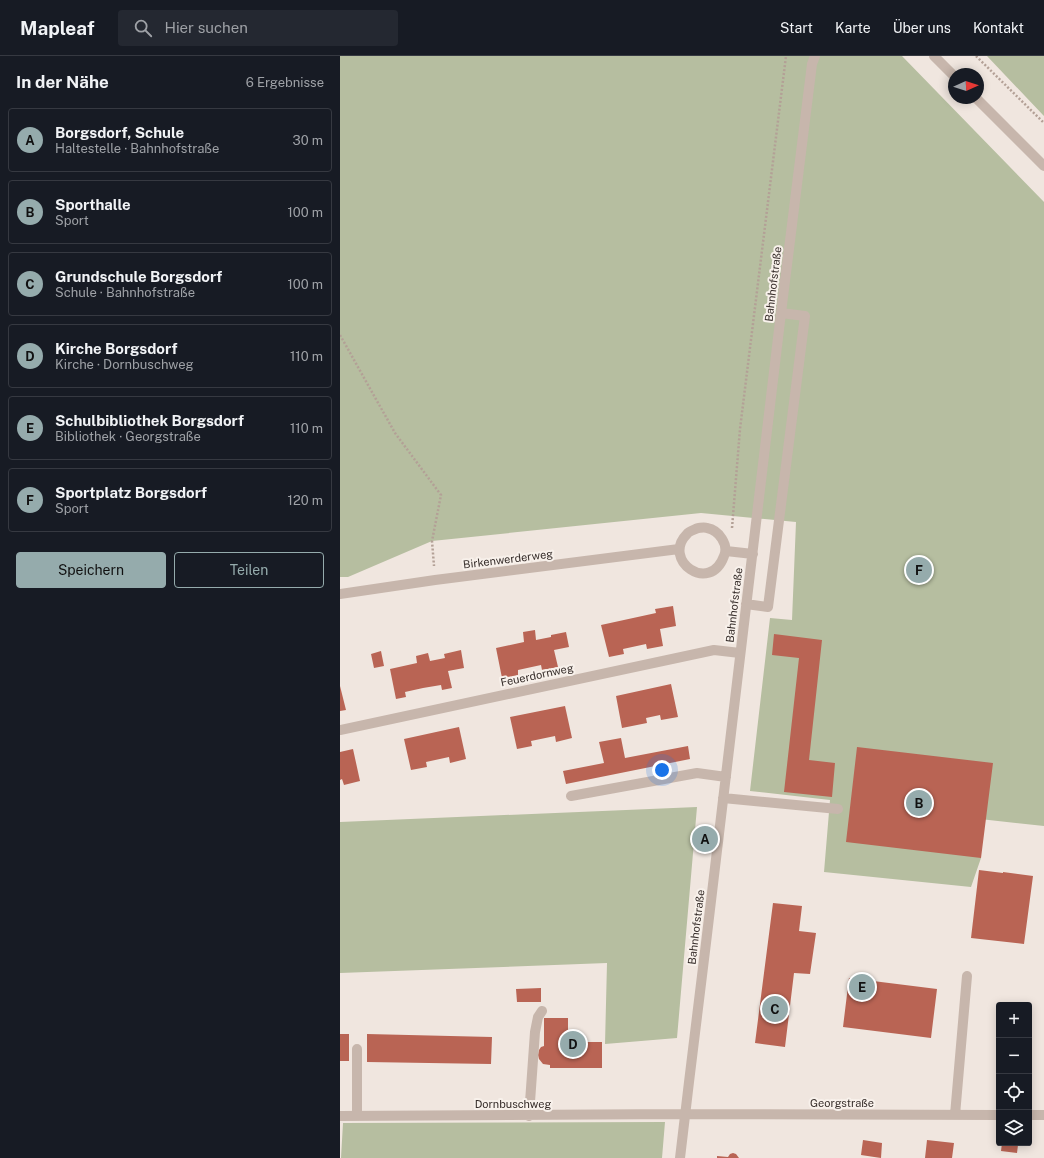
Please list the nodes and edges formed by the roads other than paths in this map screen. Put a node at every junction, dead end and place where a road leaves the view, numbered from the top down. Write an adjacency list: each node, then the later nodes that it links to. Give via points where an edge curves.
1 (815, 56): 6 (street, Bahnhofstraße)
2 (934, 56): 3 (street)
3 (948, 70)
4 (982, 104): 5 (street)
5 (1044, 166)
6 (781, 313): 9 (street, Bahnhofstraße); 11 (street, via 805,316 768,607)
7 (679, 549): 8 (street, via 688,533 698,528 708,528 718,534); 8 (street, via 681,560 697,573 715,570); 10 (street, Birkenwerderweg)
8 (728, 552): 9 (street)
9 (753, 554): 11 (street, Bahnhofstraße)
10 (340, 594)
11 (746, 604): 12 (street, Bahnhofstraße)
12 (740, 653): 13 (street, Feuerdornweg, via 714,650); 14 (street, Bahnhofstraße)
13 (340, 730)
14 (726, 777): 15 (street, via 697,773); 16 (street, Bahnhofstraße)
15 (571, 796)
16 (723, 798): 17 (street); 21 (street, Bahnhofstraße)
17 (838, 809)
18 (967, 976): 22 (street)
19 (542, 1011): 28 (street, via 535,1032)
20 (357, 1049): 27 (street)
21 (685, 1114): 22 (street, Georgstraße); 28 (street, Dornbuschweg); 29 (street, Bahnhofstraße)
22 (955, 1115): 23 (street, Georgstraße)
23 (996, 1115)
24 (1032, 1115): 25 (street)
25 (1044, 1115)
26 (340, 1116): 27 (street, Dornbuschweg)
27 (357, 1116): 28 (street, Dornbuschweg)
28 (529, 1116)
29 (680, 1158)

